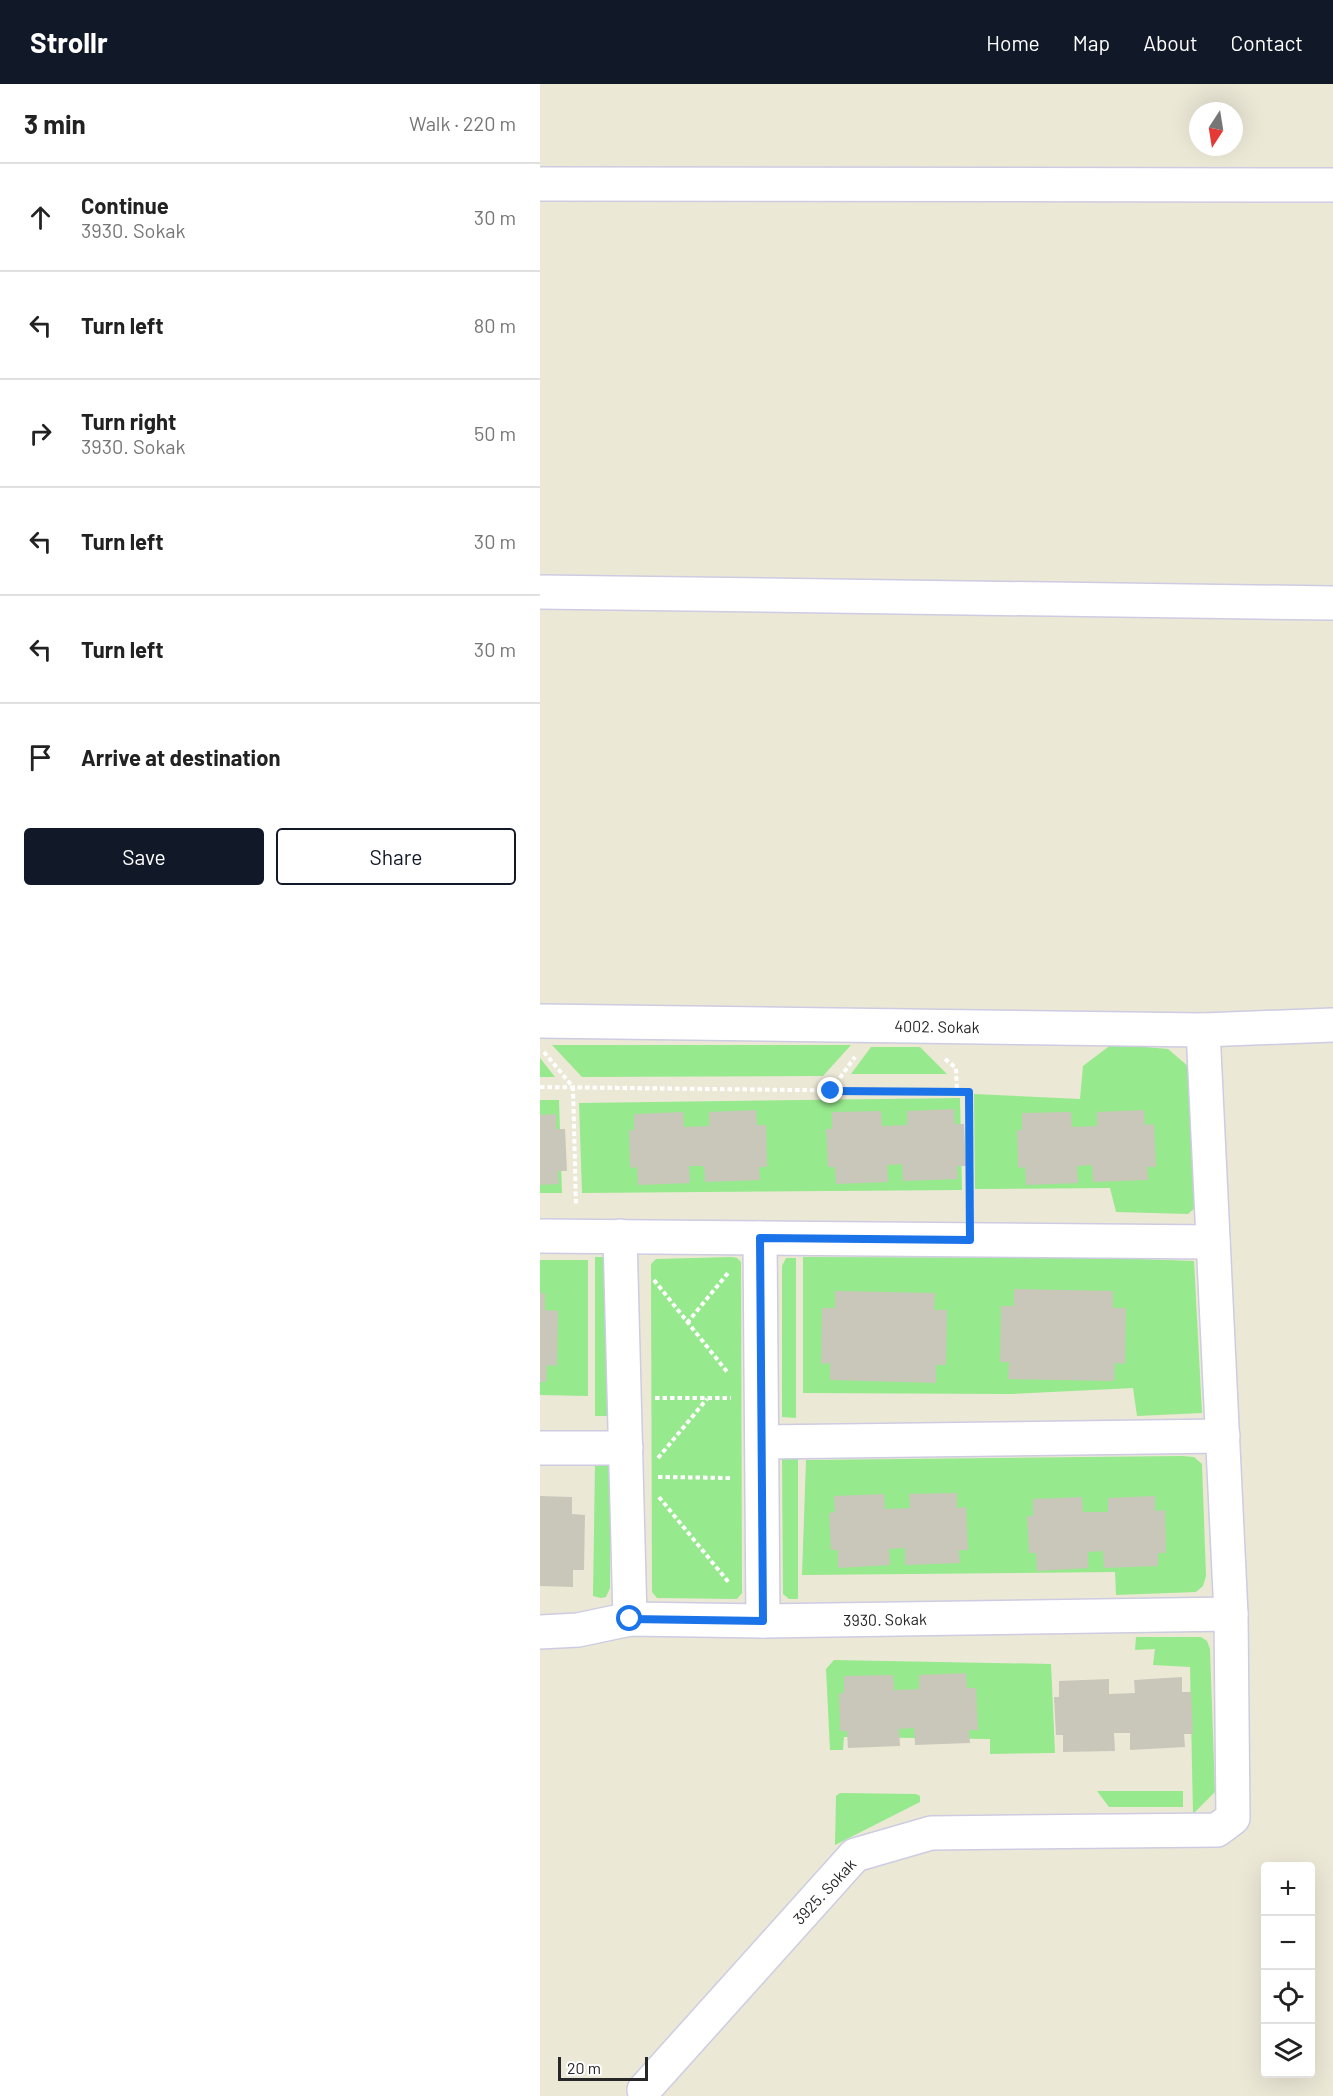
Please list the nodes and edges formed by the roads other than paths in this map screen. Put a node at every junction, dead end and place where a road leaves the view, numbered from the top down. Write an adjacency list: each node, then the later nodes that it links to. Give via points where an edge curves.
1 (540, 184): 2 (street)
2 (1333, 185)
3 (540, 592): 4 (street)
4 (1333, 603)
5 (540, 1022): 7 (street, 4002. Sokak)
6 (1333, 1025): 7 (street, 4002. Sokak)
7 (1203, 1030): 11 (street)
8 (540, 1236): 9 (street)
9 (620, 1236): 10 (street); 15 (street)
10 (760, 1238): 11 (street); 13 (street)
11 (1213, 1242): 12 (street)
12 (1223, 1436): 13 (street); 16 (street)
13 (762, 1442): 18 (street)
14 (540, 1448): 15 (street)
15 (626, 1448): 17 (street)
16 (1231, 1614): 18 (street, 3930. Sokak); 20 (street, 3925. Sokak, via 1233,1818 1217,1830 931,1833 855,1855)
17 (630, 1619): 18 (street, 3930. Sokak); 19 (street, 3930. Sokak, via 578,1630)
18 (763, 1621)
19 (540, 1632)
20 (644, 2090)

